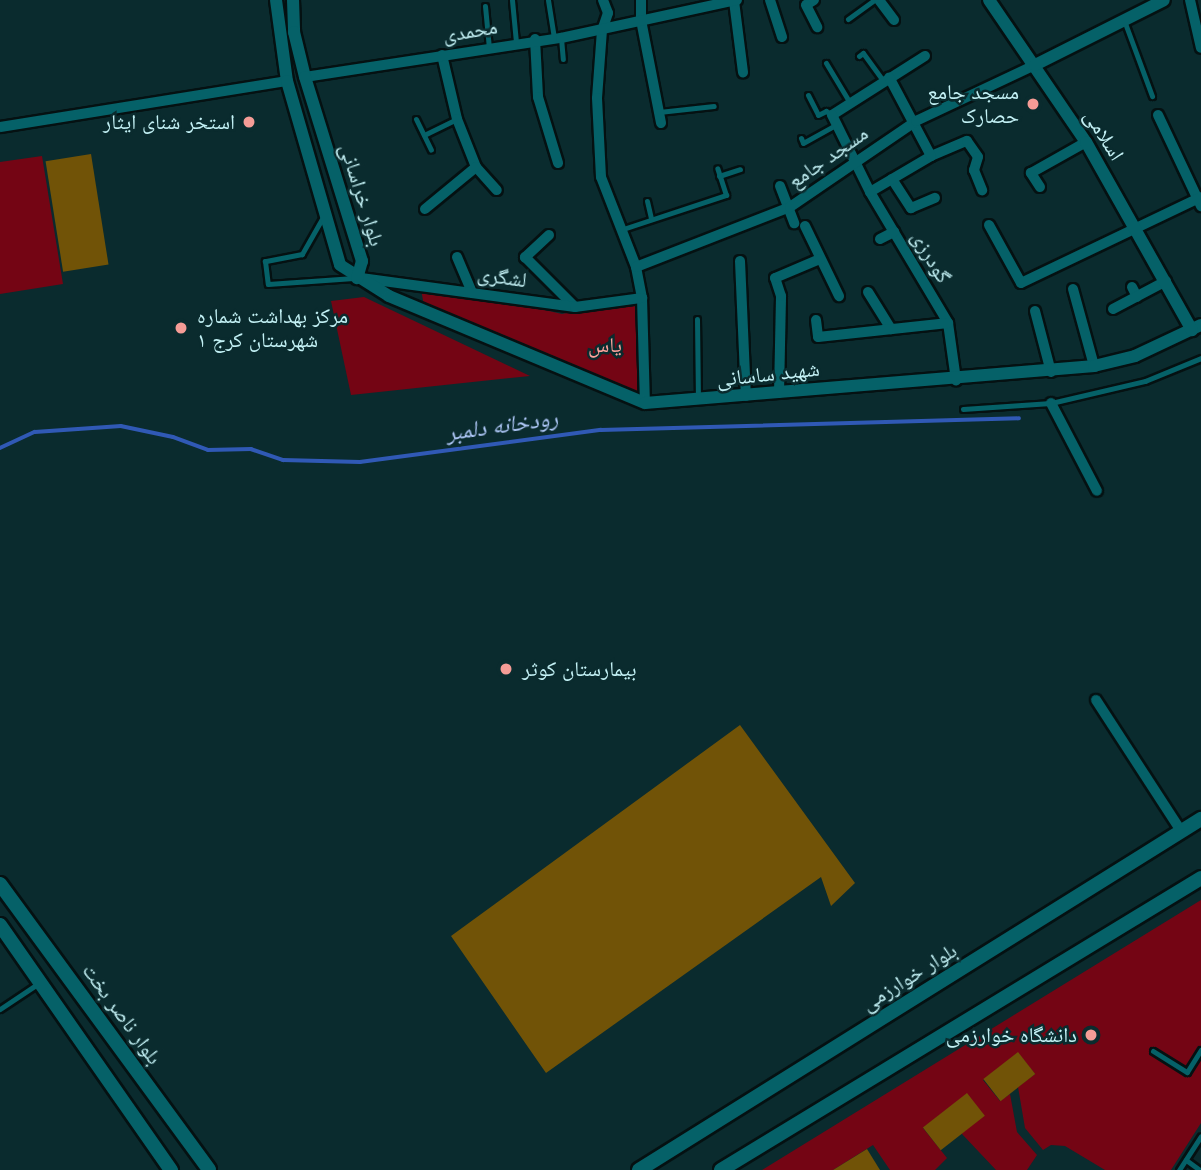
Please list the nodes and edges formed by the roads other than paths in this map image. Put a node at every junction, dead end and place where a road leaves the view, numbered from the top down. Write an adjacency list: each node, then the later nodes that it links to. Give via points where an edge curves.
1 (276, 0): 37 (street, بلوار خراسانی)
2 (293, 0): 35 (street, بلوار خراسانی, via 294,32)
3 (512, 0): 25 (lane)
4 (548, 0): 23 (lane)
5 (603, 0): 21 (street, via 608,13)
6 (641, 0): 17 (street)
7 (736, 0): 17 (street, محمدی); 34 (street)
8 (770, 0): 22 (street)
9 (814, 0): 20 (street, via 806,5)
10 (876, 0): 16 (lane); 18 (street)
11 (989, 0): 33 (street, اسلامی)
12 (1164, 0): 14 (street)
13 (1189, 0): 27 (street)
14 (1147, 4): 19 (street)
15 (485, 6): 26 (lane)
16 (848, 19)
17 (641, 20): 21 (street, محمدی); 43 (street)
18 (894, 20)
19 (1125, 23): 33 (street); 39 (lane)
20 (817, 27)
21 (602, 30): 23 (street, محمدی); 77 (street, via 597,98 601,177)
22 (782, 37)
23 (558, 38): 24 (street, محمدی); 31 (lane)
24 (535, 39): 25 (street, محمدی); 55 (street, via 538,97)
25 (516, 42): 26 (street, محمدی)
26 (489, 48): 28 (street, محمدی)
27 (1201, 48)
28 (442, 55): 35 (street, محمدی); 45 (street)
29 (925, 56): 36 (street)
30 (859, 57): 36 (lane, via 863,53)
31 (563, 59)
32 (826, 63): 40 (lane)
33 (1035, 65): 47 (street, مسجد جامع); 51 (street, اسلامی)
34 (743, 72)
35 (305, 77): 37 (street); 85 (street, بلوار خراسانی, via 362,261)
36 (886, 79): 40 (street); 47 (street)
37 (287, 81): 48 (street); 71 (street, بلوار خراسانی)
38 (807, 95): 46 (lane, via 818,115 826,111)
39 (1152, 96)
40 (850, 103): 46 (street)
41 (714, 106): 43 (lane)
42 (1158, 115): 68 (street)
43 (660, 118)
44 (416, 119): 49 (lane)
45 (457, 119): 49 (lane); 56 (street)
46 (834, 119): 50 (lane, via 803,143); 54 (street, گودرزی)
47 (916, 121): 53 (street); 54 (street, مسجد جامع)
48 (0, 127)
49 (424, 135): 52 (lane)
50 (801, 138)
51 (1086, 142): 62 (street, via 1031,173); 76 (street, اسلامی)
52 (431, 150)
53 (931, 156): 60 (street); 64 (street, via 967,141 978,157 974,170)
54 (855, 161): 65 (street, گودرزی); 69 (street, مسجد جامع)
55 (558, 163)
56 (476, 167): 63 (street); 70 (street)
57 (717, 167): 59 (lane)
58 (740, 169): 59 (lane)
59 (719, 176): 72 (lane, via 726,195)
60 (892, 179): 65 (street); 66 (street, via 911,208)
61 (780, 186): 69 (street)
62 (1040, 187)
63 (497, 190)
64 (982, 190)
65 (870, 192): 78 (street, گودرزی)
66 (935, 198)
67 (647, 201): 72 (lane)
68 (1200, 201): 76 (street)
69 (790, 206): 73 (street); 84 (street, مسجد جامع)
70 (425, 209)
71 (323, 217): 85 (street, بلوار خراسانی, via 340,265); 85 (lane, via 302,254 265,261 268,284)
72 (652, 219): 77 (lane)
73 (794, 222)
74 (989, 225): 76 (street, via 1021,283)
75 (805, 226): 82 (street)
76 (1137, 226): 86 (street, اسلامی)
77 (620, 230): 84 (street)
78 (894, 232): 80 (street); 97 (street, گودرزی)
79 (549, 235): 93 (street, via 524,257)
80 (880, 239)
81 (457, 257): 89 (street)
82 (820, 259): 90 (street); 104 (street, via 775,278 781,296)
83 (740, 261): 105 (street)
84 (636, 267): 91 (street)
85 (357, 278): 89 (street, لشگری); 107 (street, شهید ساسانی, via 425,312)
86 (1166, 281): 92 (street); 98 (street, اسلامی)
87 (1073, 289): 101 (street)
88 (868, 292): 99 (street)
89 (472, 293): 93 (street, لشگری)
90 (839, 296)
91 (642, 298): 93 (street, لشگری); 107 (street)
92 (1114, 305)
93 (575, 307)
94 (1035, 311): 102 (street)
95 (697, 319): 106 (lane)
96 (816, 320): 99 (street, via 818,337)
97 (948, 323): 99 (street); 103 (street, گودرزی)
98 (1196, 328): 101 (street, شهید ساسانی, via 1135,356)
99 (891, 329)
100 (1201, 358): 108 (lane, via 1145,381)
101 (1094, 366): 102 (street, شهید ساسانی)
102 (1051, 372): 103 (street, شهید ساسانی)
103 (956, 380): 104 (street, شهید ساسانی)
104 (779, 393): 105 (street, شهید ساسانی)
105 (746, 396): 106 (street, شهید ساسانی)
106 (698, 401): 107 (street, شهید ساسانی)
107 (645, 403)
108 (1051, 403): 109 (lane); 110 (street)
109 (963, 408)
110 (1097, 491)
111 (1096, 700): 113 (street)
112 (1201, 820): 113 (main road, بلوار خوارزمی)
113 (1181, 831): 125 (main road, بلوار خوارزمی)
114 (1201, 878): 126 (main road)
115 (0, 884): 124 (main road, بلوار ناصر بخت)
116 (0, 925): 123 (main road)
117 (36, 985): 118 (lane)
118 (0, 1009)
119 (1201, 1050): 120 (lane, via 1186,1072)
120 (1153, 1051)
121 (1201, 1136): 122 (lane)
122 (1186, 1160): 127 (lane); 128 (lane)
123 (171, 1170)
124 (209, 1170)
125 (639, 1170)
126 (720, 1170)
127 (1180, 1170)
128 (1200, 1170)

